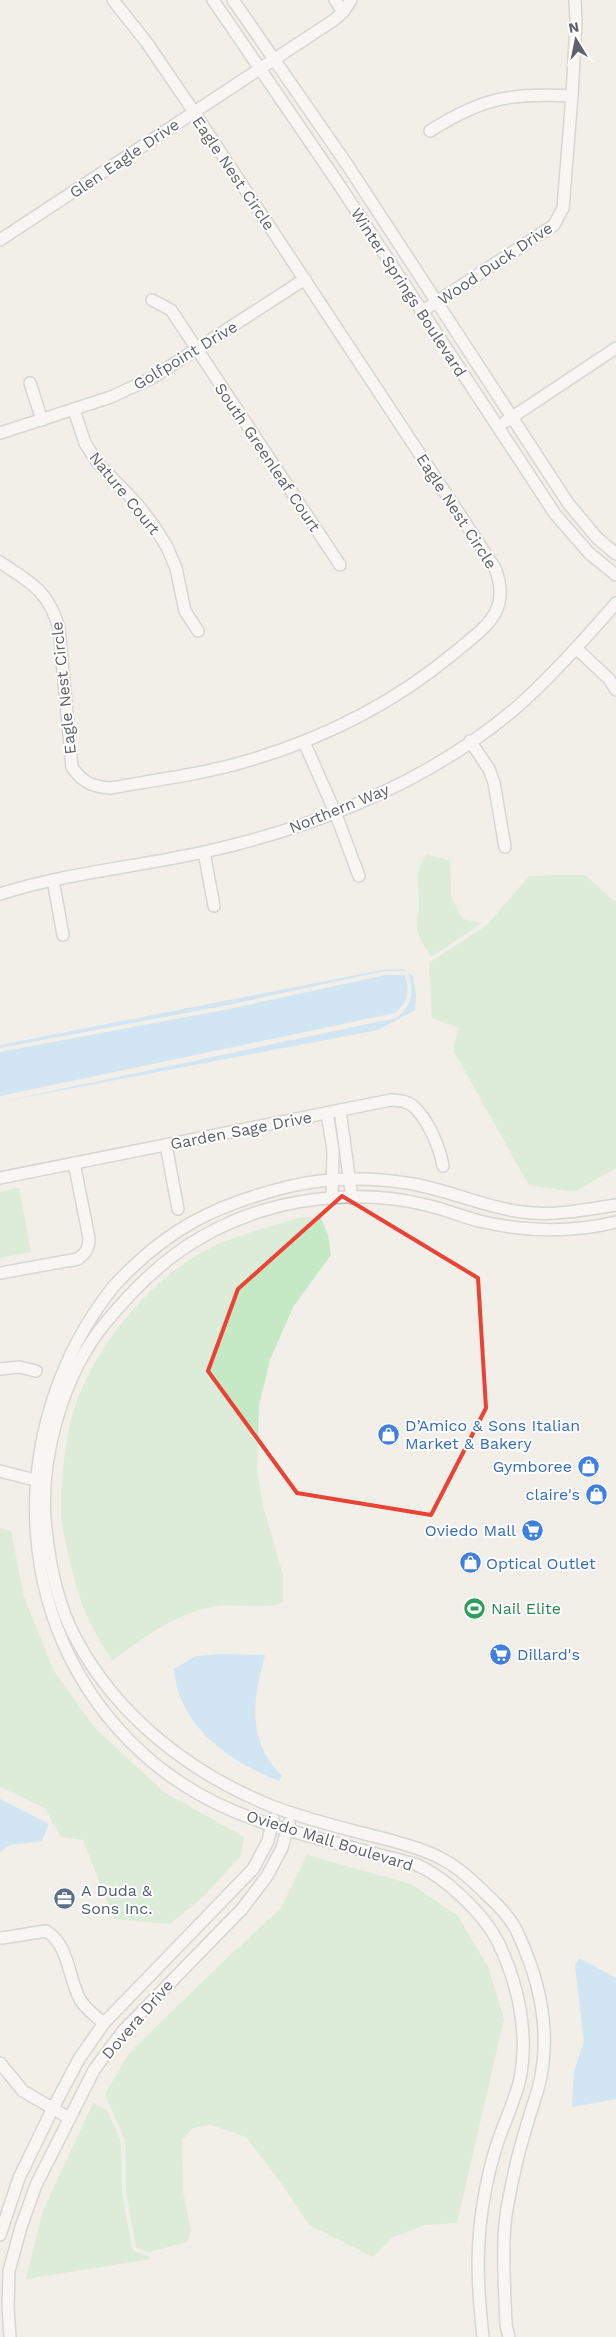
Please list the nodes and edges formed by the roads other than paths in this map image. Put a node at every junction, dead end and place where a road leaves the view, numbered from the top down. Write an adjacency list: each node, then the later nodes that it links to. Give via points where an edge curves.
1 (113, 0): 11 (street, Eagle Nest Circle)
2 (213, 0): 9 (street, Winter Springs Boulevard)
3 (233, 0): 8 (street, Winter Springs Boulevard)
4 (335, 0): 7 (street)
5 (351, 0): 7 (street)
6 (575, 0): 10 (street, Wood Duck Drive)
7 (343, 12): 8 (street)
8 (272, 60): 9 (street, Glen Eagle Drive); 16 (street, Winter Springs Boulevard, via 348,166)
9 (259, 69): 11 (street, Glen Eagle Drive); 17 (street, Winter Springs Boulevard)
10 (572, 96): 12 (street, via 536,94 503,98 459,113); 16 (street, Wood Duck Drive, via 564,208 560,218)
11 (194, 112): 13 (street, Glen Eagle Drive); 14 (street, Eagle Nest Circle)
12 (430, 131)
13 (0, 240)
14 (305, 279): 19 (street, Golfpoint Drive); 35 (street, Eagle Nest Circle, via 495,568 502,592 495,616 440,665 407,689)
15 (152, 300): 19 (street, South Greenleaf Court, via 171,310)
16 (437, 301): 17 (street, Wood Duck Drive); 22 (street, Winter Springs Boulevard)
17 (421, 312): 24 (street, Winter Springs Boulevard)
18 (616, 348): 22 (street)
19 (196, 350): 21 (street, Golfpoint Drive, via 134,387); 28 (street, South Greenleaf Court)
20 (30, 383): 23 (street)
21 (74, 410): 23 (street, Golfpoint Drive); 31 (street, Nature Court, via 85,443 97,462 138,505 163,540 176,568 185,611)
22 (511, 418): 24 (street); 26 (street, Winter Springs Boulevard, via 568,503 597,538)
23 (42, 420): 25 (street, Golfpoint Drive)
24 (497, 427): 29 (street, Winter Springs Boulevard, via 555,514 589,553)
25 (0, 433)
26 (616, 554)
27 (0, 562): 35 (street, Eagle Nest Circle, via 35,586 53,610 58,628 72,768 87,783 110,788 198,772 247,761)
28 (340, 565)
29 (616, 575)
30 (616, 603): 32 (street, Northern Way)
31 (198, 631)
32 (577, 649): 33 (street, via 609,679); 34 (street, Northern Way, via 516,708)
33 (616, 690)
34 (470, 741): 36 (street, Northern Way, via 383,792); 37 (street, via 494,783)
35 (304, 742): 36 (street)
36 (335, 812): 38 (street, Northern Way, via 301,825); 39 (street)
37 (505, 847)
38 (204, 852): 40 (street, Northern Way); 42 (street)
39 (359, 876)
40 (53, 880): 41 (street, Northern Way); 43 (street)
41 (0, 894)
42 (214, 906)
43 (63, 935)
44 (340, 1110): 45 (street, Garden Sage Drive); 47 (street); 50 (street, Garden Sage Drive, via 391,1100 414,1106 436,1140)
45 (326, 1113): 46 (street, Garden Sage Drive); 48 (street)
46 (166, 1145): 49 (street, Garden Sage Drive); 57 (street)
47 (346, 1149): 48 (street); 53 (street)
48 (333, 1150): 52 (street)
49 (74, 1163): 51 (street, Garden Sage Drive); 59 (street, via 89,1238 85,1254)
50 (443, 1166)
51 (0, 1178)
52 (332, 1180): 53 (street, Oviedo Mall Boulevard); 55 (street); 63 (street, Oviedo Mall Boulevard, via 294,1186 234,1204 192,1222 129,1270 80,1328 61,1360 37,1426)
53 (349, 1180): 54 (street); 56 (street, Oviedo Mall Boulevard, via 414,1184 532,1213 582,1211)
54 (352, 1198): 55 (street, Oviedo Mall Boulevard); 58 (street, Oviedo Mall Boulevard, via 424,1204 475,1220 546,1231 589,1228)
55 (332, 1199): 64 (street, Oviedo Mall Boulevard, via 298,1202 260,1212 212,1232 172,1255 135,1289 83,1355 66,1393 51,1441)
56 (616, 1205)
57 (178, 1209)
58 (616, 1222)
59 (0, 1274)
60 (0, 1368): 61 (street, via 19,1367)
61 (36, 1372)
62 (0, 1471): 63 (street)
63 (28, 1478): 64 (street); 67 (street, Oviedo Mall Boulevard, via 30,1532 37,1576 67,1661 89,1695 122,1736 160,1768 209,1800)
64 (44, 1482): 65 (street, Oviedo Mall Boulevard, via 49,1556 58,1591 73,1635 103,1682 139,1724 170,1750 209,1777)
65 (276, 1808): 66 (street, Oviedo Mall Boulevard); 67 (street, Dovera Drive)
66 (292, 1813): 68 (street, Dovera Drive); 69 (street, Oviedo Mall Boulevard, via 441,1858)
67 (272, 1825): 68 (street, Oviedo Mall Boulevard); 74 (street, Dovera Drive, via 268,1841 253,1869)
68 (288, 1829): 70 (street, Oviedo Mall Boulevard, via 420,1866 461,1894); 78 (street, Dovera Drive, via 268,1876 242,1908 123,2031 94,2070)
69 (503, 1910): 70 (street); 71 (street, Oviedo Mall Boulevard)
70 (488, 1925): 73 (street, Oviedo Mall Boulevard)
71 (518, 1932): 73 (street); 82 (street, Oviedo Mall Boulevard, via 534,1973 545,2026 539,2085 515,2169 504,2237)
72 (2, 1938): 74 (street, via 46,1931 52,1935 60,1945 81,2001)
73 (498, 1943): 81 (street, Oviedo Mall Boulevard, via 516,1988 523,2051 520,2079 496,2148 477,2240)
74 (104, 2023): 77 (street, Dovera Drive, via 79,2059)
75 (0, 2063): 76 (street)
76 (4, 2078): 77 (street)
77 (53, 2108): 78 (street); 79 (street, Dovera Drive, via 20,2178)
78 (69, 2118): 80 (street, Dovera Drive, via 36,2185 21,2226 10,2271)
79 (0, 2235)
80 (10, 2337)
81 (483, 2337)
82 (509, 2337)

